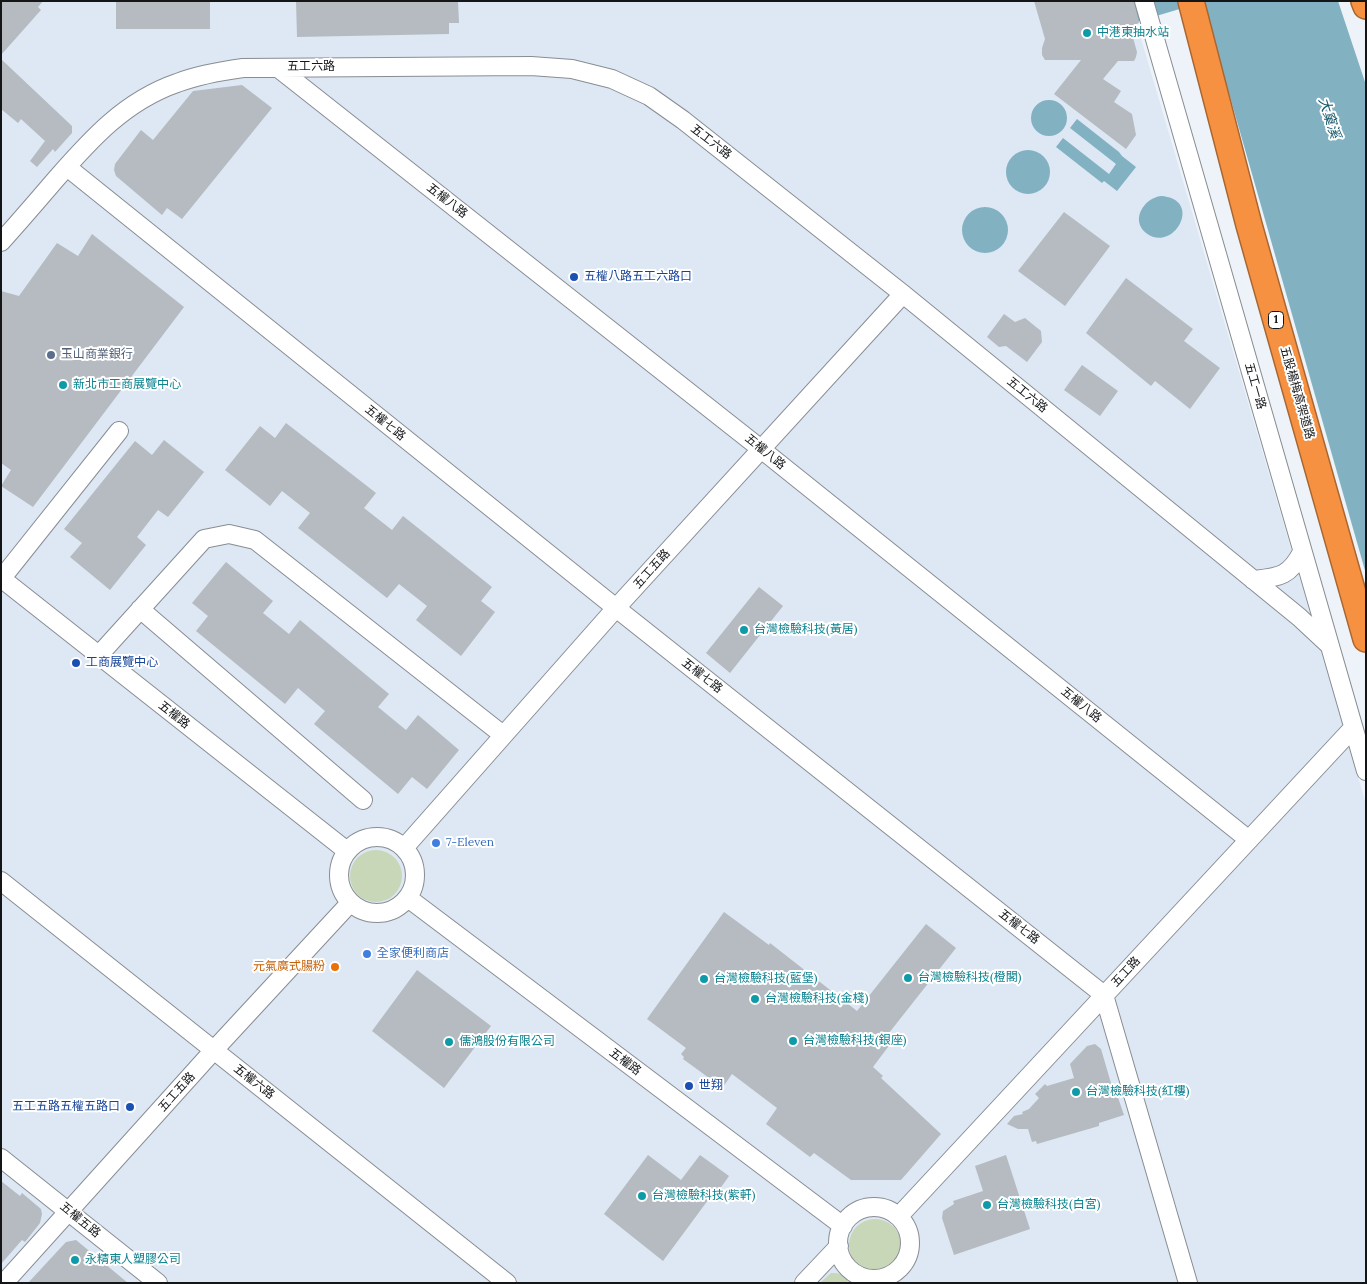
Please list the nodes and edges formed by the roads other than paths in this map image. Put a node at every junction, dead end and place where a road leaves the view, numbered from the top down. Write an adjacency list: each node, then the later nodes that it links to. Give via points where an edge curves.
1 (1144, 1): 11 (street, 五工一路)
2 (1191, 1): 16 (highway, 五股楊梅高架道路 / 1, via 1249,225)
3 (1364, 1): 4 (highway)
4 (1366, 6)
5 (278, 68): 6 (street, 五工六路, via 209,73 152,94 116,117); 8 (street, 五工六路, via 531,66 572,69 612,79 649,96 683,120); 10 (street, 五權八路)
6 (67, 167): 7 (street, 五工六路); 15 (street, 五權七路)
7 (1, 242)
8 (903, 294): 10 (street, 五工五路); 13 (street, 五工六路)
9 (119, 431): 12 (street)
10 (761, 449): 15 (street, 五工五路); 23 (street, 五權八路)
11 (1302, 552): 13 (street, via 1284,574); 17 (street, 五工一路)
12 (2, 578): 18 (street, 五權路)
13 (1253, 580): 17 (street, 五工六路)
14 (140, 608): 18 (street); 20 (street, via 204,539 229,534 255,540); 22 (street)
15 (616, 608): 20 (street, 五工五路); 29 (street, 五權七路)
16 (1366, 639)
17 (1328, 644): 19 (street, 五工一路)
18 (99, 655): 25 (street, 五權路)
19 (1353, 728): 21 (street, 五工一路); 23 (street, 五工路)
20 (503, 736): 24 (street, 五工五路)
21 (1366, 771)
22 (363, 800)
23 (1248, 840): 29 (street, 五工路)
24 (404, 848): 25 (street, via 396,841 375,836 359,841); 27 (street, via 414,866 415,878)
25 (347, 851): 28 (street, via 339,872 340,884)
26 (1, 881): 30 (street, 五權六路)
27 (408, 898): 28 (street, via 401,906 380,914 359,910); 34 (street, 五權路)
28 (350, 903): 30 (street, 五工五路)
29 (1104, 995): 33 (street, 五工路); 41 (street)
30 (214, 1050): 32 (street, 五工五路); 39 (street, 五權六路)
31 (1, 1158): 32 (street, 五權五路)
32 (69, 1212): 37 (street, 五工五路); 38 (street, 五權五路)
33 (899, 1216): 34 (street, via 873,1207 855,1212); 36 (street, via 909,1233 906,1261 900,1269)
34 (842, 1226): 35 (street)
35 (839, 1246): 36 (street, via 841,1256 850,1268 862,1277); 40 (street)
36 (877, 1281)
37 (4, 1283)
38 (158, 1283)
39 (507, 1283)
40 (804, 1283)
41 (1188, 1283)

